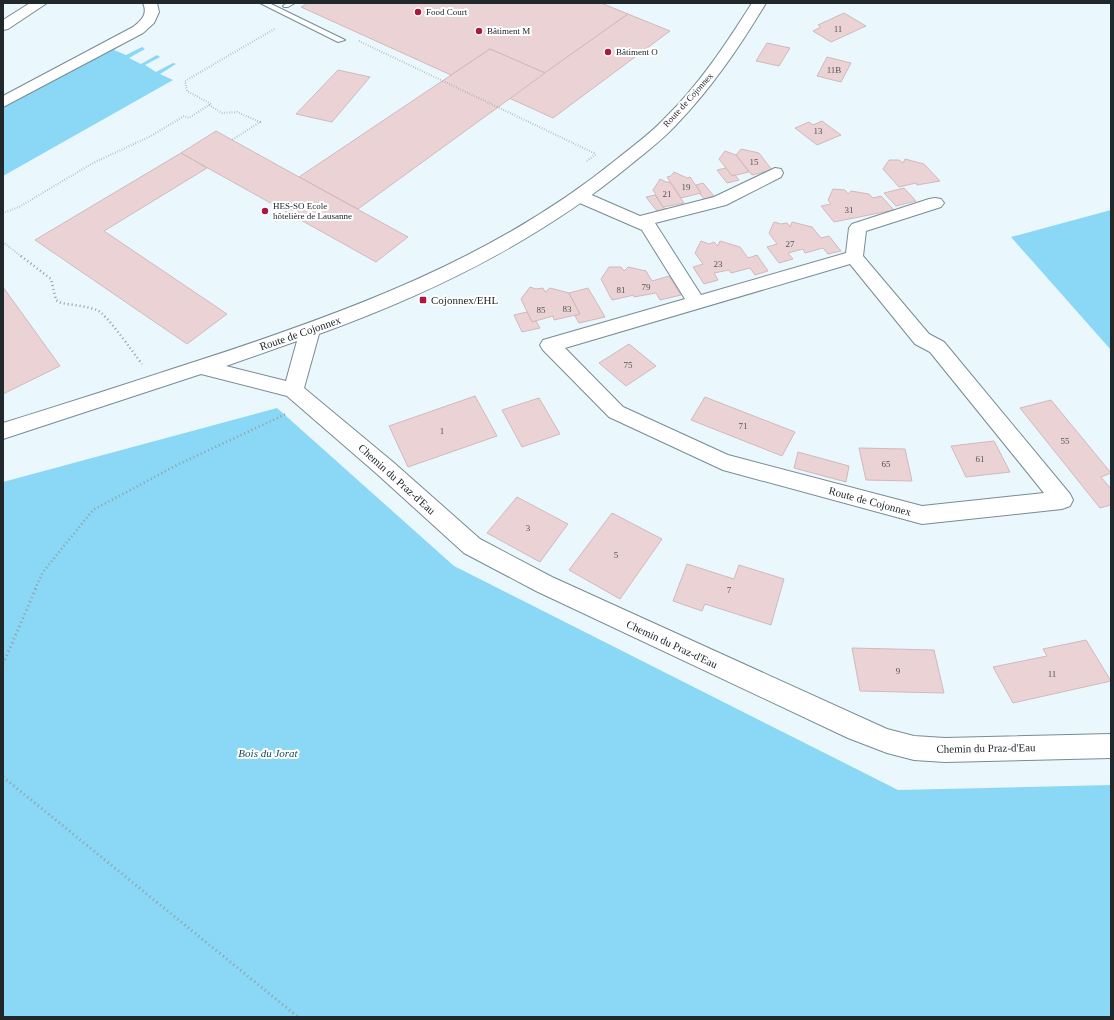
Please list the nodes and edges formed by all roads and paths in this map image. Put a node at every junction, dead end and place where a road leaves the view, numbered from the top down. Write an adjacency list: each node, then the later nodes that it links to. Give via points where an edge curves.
1 (14, 3): 6 (street)
2 (40, 3): 8 (street)
3 (150, 3): 11 (street, via 150,19 134,33)
4 (263, 3): 7 (lane)
5 (759, 3): 18 (street, Route de Cojonnex, via 718,68 673,119 621,166)
6 (3, 10)
7 (294, 18): 9 (lane); 12 (path, via 185,81 187,91 211,104)
8 (3, 26)
9 (341, 40)
10 (359, 41): 14 (path)
11 (3, 102)
12 (209, 106): 13 (path, via 222,113 236,112 260,122); 20 (path, via 189,118 184,116 151,136 93,163 19,207)
13 (232, 140)
14 (596, 154): 15 (path); 16 (path)
15 (603, 157)
16 (584, 163)
17 (775, 173): 21 (street, via 720,201)
18 (581, 197): 21 (street); 25 (street, Route de Cojonnex, via 514,238 449,273)
19 (935, 203): 23 (street, via 858,228)
20 (3, 213)
21 (639, 222): 24 (street, via 648,226)
22 (3, 242): 27 (path, via 51,279 56,300 99,310 115,326)
23 (854, 257): 24 (street, Route de Cojonnex); 24 (street, Route de Cojonnex, via 922,339 937,347 1062,500 922,516 723,462 616,412 550,345)
24 (697, 303)
25 (310, 330): 26 (street, Route de Cojonnex); 28 (street)
26 (200, 367): 28 (street, Chemin du Praz-d'Eau); 29 (street, Route de Cojonnex)
27 (144, 368)
28 (301, 396): 30 (path, via 93,510 43,572); 31 (street, Chemin du Praz-d'Eau, via 472,546 544,584 857,730 914,748 945,750)
29 (3, 431)
30 (3, 664)
31 (1111, 746)
32 (3, 777): 33 (path)
33 (298, 1017)

